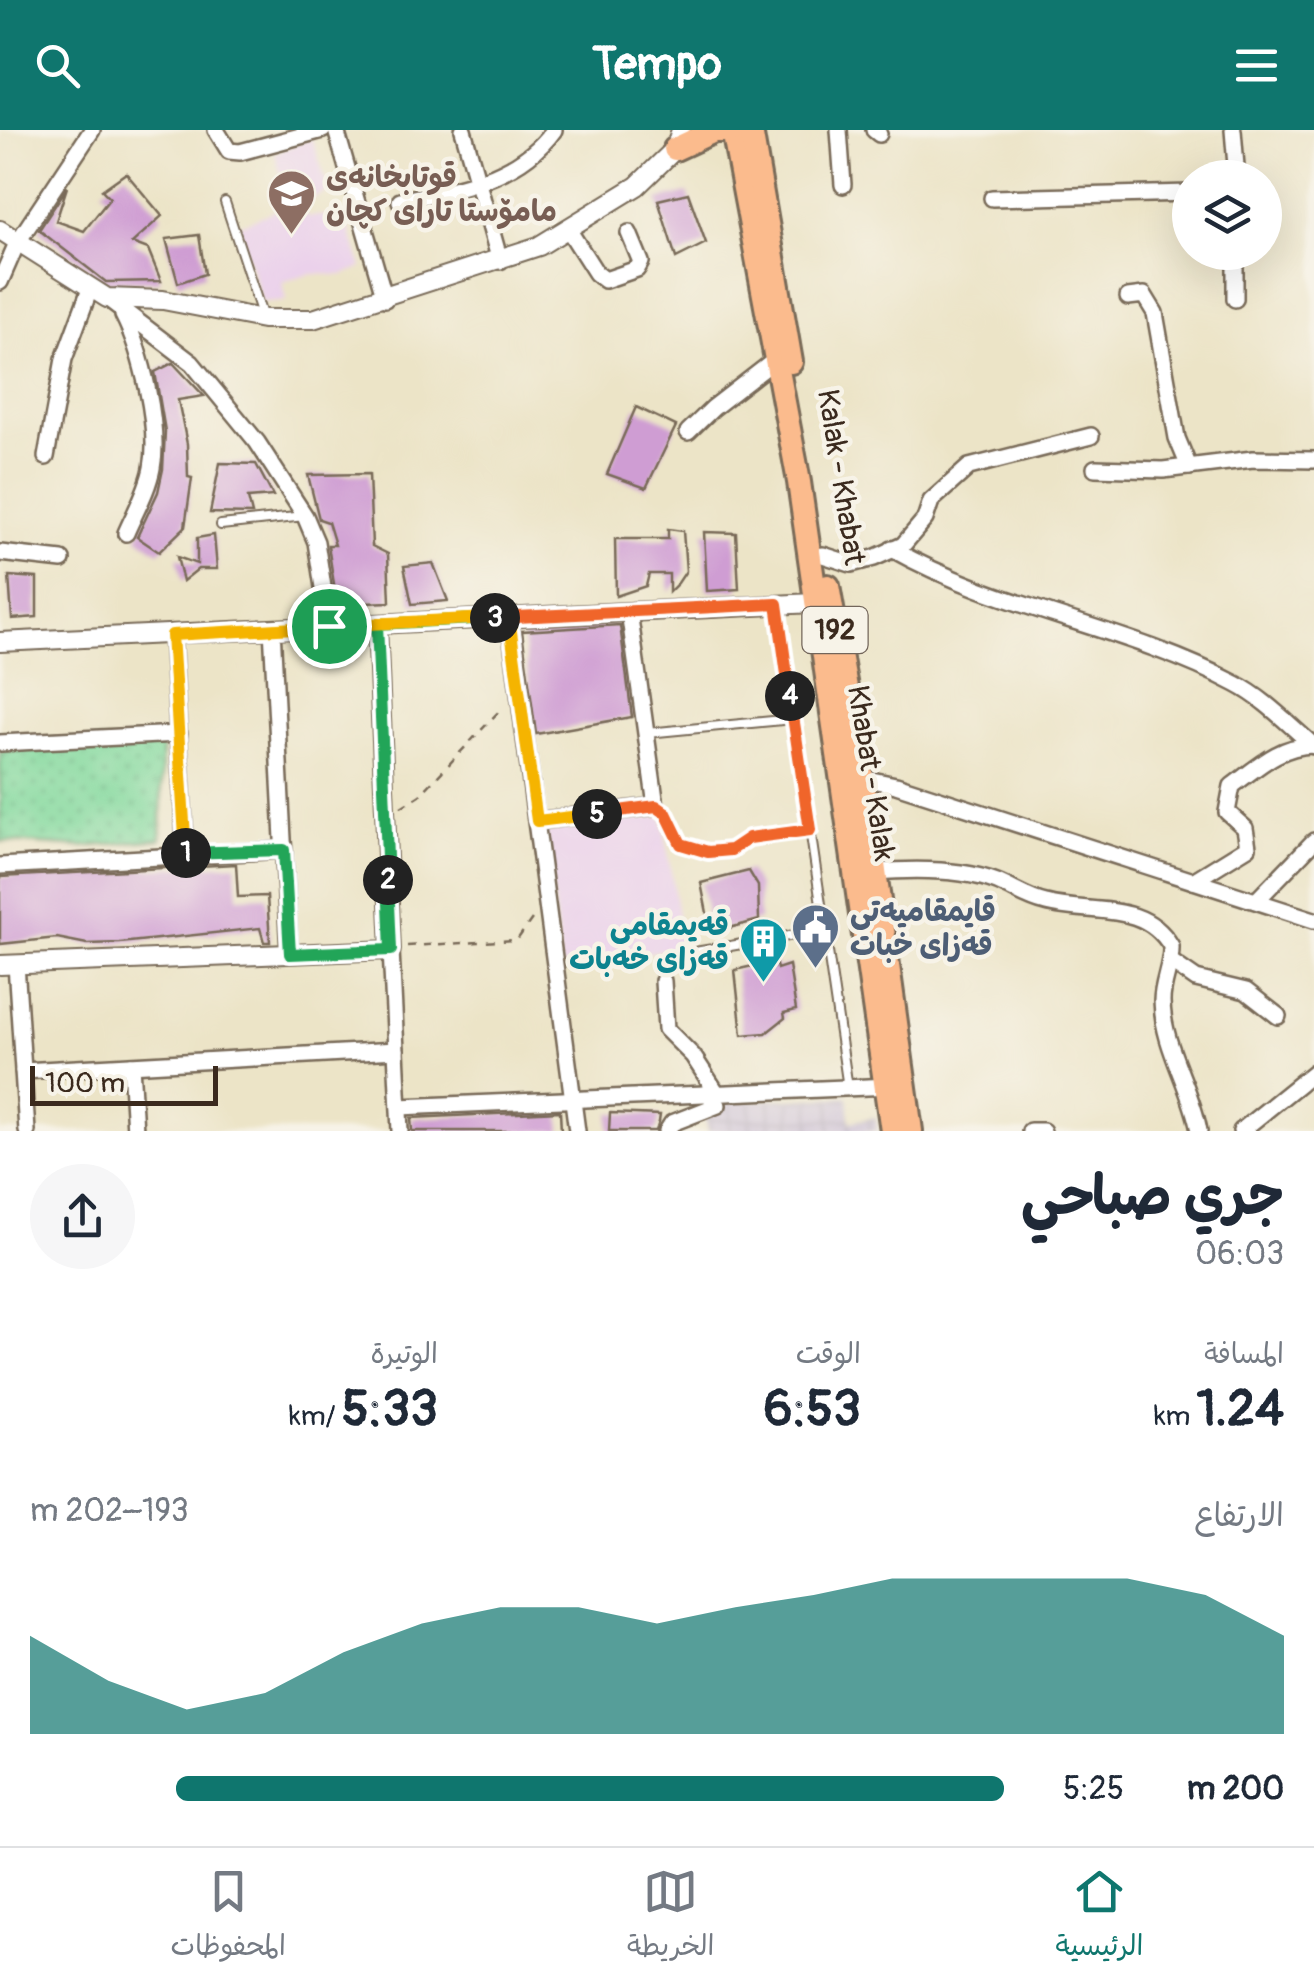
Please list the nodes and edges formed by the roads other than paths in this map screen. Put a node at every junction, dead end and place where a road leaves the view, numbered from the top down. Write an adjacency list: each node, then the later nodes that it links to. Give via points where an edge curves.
1 (92, 130): 22 (street)
2 (216, 130): 3 (street, via 230,151 240,152)
3 (323, 130)
4 (336, 130): 28 (street)
5 (463, 130): 13 (street)
6 (554, 130): 13 (street, via 520,164)
7 (751, 130): 44 (main road, Kalak - Khabat / 192)
8 (839, 130): 14 (street)
9 (1234, 130): 12 (street)
10 (733, 131): 11 (main road); 32 (main road, Khabat - Kalak)
11 (678, 139): 19 (street, via 637,186)
12 (1236, 160)
13 (478, 183): 17 (street); 23 (street)
14 (843, 185)
15 (1172, 193): 16 (street)
16 (992, 198)
17 (400, 201)
18 (225, 202): 31 (lane)
19 (568, 228): 21 (street, via 606,280 636,270 640,262); 23 (street)
20 (0, 230): 22 (street)
21 (629, 233)
22 (18, 242): 25 (street); 26 (street)
23 (500, 261): 28 (street)
24 (1235, 270): 29 (street)
25 (0, 282)
26 (99, 294): 30 (street); 31 (street); 35 (street, via 64,359)
27 (1128, 297): 37 (street, via 1144,295 1155,313 1177,438)
28 (385, 299): 31 (street, via 313,319)
29 (1236, 299)
30 (122, 312): 39 (street, via 207,378); 41 (street, via 138,351 154,444 151,474)
31 (263, 319)
32 (775, 360): 33 (street); 46 (main road, Khabat - Kalak)
33 (688, 432)
34 (1091, 436): 42 (street, via 968,467 946,483 914,534)
35 (46, 457)
36 (1314, 460): 37 (street)
37 (1189, 467): 38 (street)
38 (1095, 468)
39 (305, 516): 40 (lane); 51 (street, via 322,562)
40 (222, 525)
41 (126, 533)
42 (892, 549): 44 (street, via 851,564); 59 (street, via 959,584 1102,627 1238,684)
43 (0, 553): 45 (street)
44 (823, 554): 60 (main road, Kalak - Khabat / 192)
45 (62, 560)
46 (815, 602): 47 (street); 84 (main road, Khabat - Kalak)
47 (777, 604): 48 (street); 55 (lane)
48 (628, 610): 49 (street); 56 (street)
49 (509, 617): 50 (street); 62 (street)
50 (377, 624): 51 (street); 73 (street)
51 (329, 626): 52 (street)
52 (272, 628): 53 (street); 65 (street)
53 (172, 635): 54 (street); 57 (street)
54 (0, 642)
55 (794, 720): 56 (lane); 63 (lane)
56 (647, 733): 61 (street)
57 (178, 734): 58 (street); 66 (street)
58 (0, 742)
59 (1314, 746): 69 (street, via 1274,754 1232,786 1227,812 1245,828 1248,847)
60 (862, 778): 68 (main road, Kalak - Khabat / 192); 69 (street)
61 (656, 806): 62 (street); 63 (lane, via 681,844 708,852 731,850 749,838)
62 (537, 821): 87 (street)
63 (810, 830): 72 (lane)
64 (1314, 841): 70 (street)
65 (284, 850): 66 (street); 75 (street)
66 (186, 855): 67 (street)
67 (0, 866)
68 (875, 872): 76 (street, via 966,875 1042,902 1145,918 1171,946); 84 (main road, Kalak - Khabat / 192)
69 (1193, 881): 70 (street)
70 (1257, 900): 71 (street)
71 (1314, 920)
72 (824, 930): 74 (lane); 85 (lane)
73 (391, 950): 75 (street); 80 (street)
74 (689, 953)
75 (290, 954): 77 (street)
76 (1170, 962): 79 (street, via 1196,979 1246,991); 98 (street, via 1162,999 1168,1039)
77 (8, 965): 82 (street)
78 (662, 982): 86 (street, via 666,1029 693,1056)
79 (1278, 1016)
80 (396, 1050): 81 (street); 88 (street)
81 (130, 1065): 82 (street); 90 (street)
82 (23, 1070): 89 (street)
83 (1314, 1072): 99 (street)
84 (895, 1086): 85 (street); 94 (main road, Khabat - Kalak); 95 (main road, Kalak - Khabat / 192)
85 (848, 1088): 86 (street)
86 (712, 1093): 87 (street); 93 (street, via 718,1105)
87 (576, 1097): 88 (street); 92 (street)
88 (399, 1107): 91 (street)
89 (27, 1131)
90 (134, 1131)
91 (400, 1131)
92 (577, 1131)
93 (667, 1131)
94 (892, 1131)
95 (911, 1131)
96 (1030, 1131): 97 (street)
97 (1043, 1131)
98 (1200, 1131)
99 (1241, 1131)

